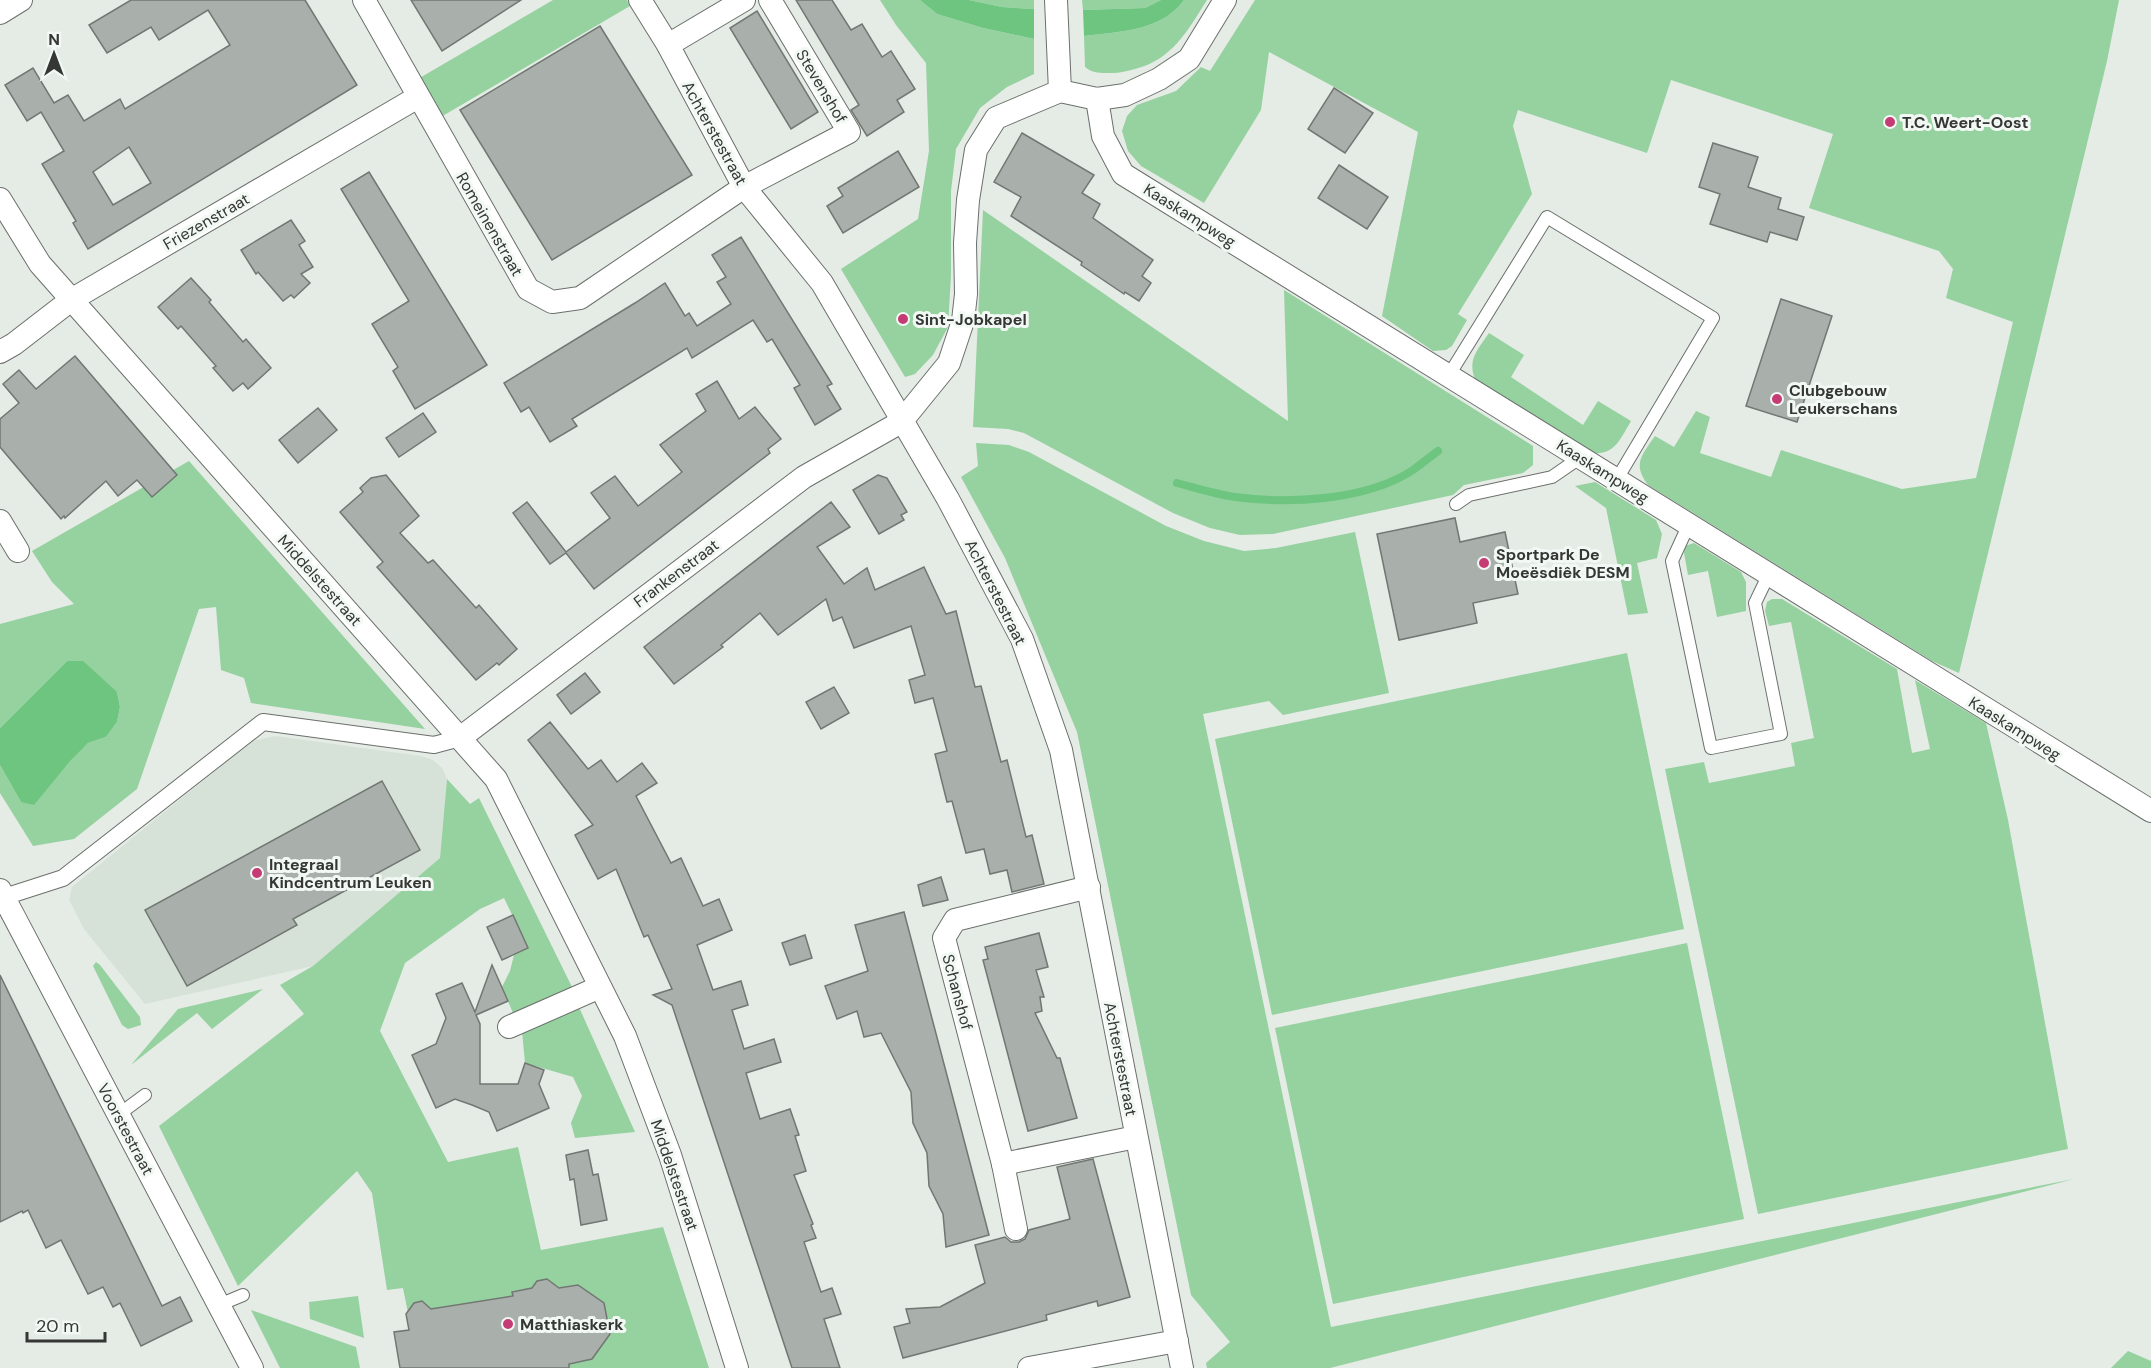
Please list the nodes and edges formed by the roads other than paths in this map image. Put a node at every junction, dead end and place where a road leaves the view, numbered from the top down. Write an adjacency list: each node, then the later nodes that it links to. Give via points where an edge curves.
1 (21, 0): 8 (street)
2 (364, 0): 11 (street, Romeinenstraat)
3 (640, 0): 9 (street, Achterstestraat)
4 (744, 0): 9 (street)
5 (770, 0): 13 (street, Stevenshof, via 849,132)
6 (1056, 0): 10 (street)
7 (1225, 0): 12 (street, via 1189,59 1125,95)
8 (0, 13)
9 (668, 45): 13 (street, Achterstestraat)
10 (1060, 92): 12 (street); 18 (street, via 996,118 976,150 968,200 963,321 949,363)
11 (418, 97): 13 (street, Romeinenstraat, via 528,289 552,302 580,298); 15 (street, Friezenstraat)
12 (1097, 99): 17 (street, Kaaskampweg, via 1103,136 1123,174)
13 (744, 187): 18 (street, Achterstestraat, via 822,283)
14 (0, 199): 15 (street, Middelstestraat, via 40,264)
15 (71, 300): 16 (street, Friezenstraat); 26 (street, Middelstestraat)
16 (0, 352)
17 (1449, 375): 19 (street, Kaaskampweg); 20 (lane, via 1547,217 1668,290 1713,318)
18 (902, 422): 26 (street, Frankenstraat, via 804,477); 28 (street, Achterstestraat, via 1022,639 1061,750)
19 (1581, 457): 20 (street, Kaaskampweg); 21 (lane, via 1552,477 1469,495)
20 (1617, 479): 23 (street, Kaaskampweg)
21 (1456, 504)
22 (0, 521): 24 (street)
23 (1689, 524): 25 (street, Kaaskampweg); 25 (lane, via 1672,561 1711,748 1781,734 1755,603)
24 (18, 551)
25 (1769, 574): 27 (street, Kaaskampweg)
26 (460, 738): 29 (street, via 434,745 263,722 63,878); 30 (street, Middelstestraat, via 496,779)
27 (2151, 811)
28 (1089, 887): 34 (street, Achterstestraat); 35 (street, Schanshof, via 955,920 944,938)
29 (1, 895): 33 (street, Voorstestraat)
30 (600, 987): 31 (street); 41 (street, Middelstestraat, via 625,1036 670,1155)
31 (508, 1027)
32 (145, 1095): 33 (lane)
33 (118, 1115): 38 (street, Voorstestraat)
34 (1136, 1137): 35 (street); 39 (street, Achterstestraat)
35 (1003, 1164): 36 (street, Schanshof)
36 (1016, 1229)
37 (243, 1295): 38 (lane)
38 (219, 1305): 40 (street, Voorstestraat)
39 (1177, 1341): 42 (street); 43 (street, Achterstestraat)
40 (252, 1368)
41 (737, 1368)
42 (1029, 1368)
43 (1182, 1368)

